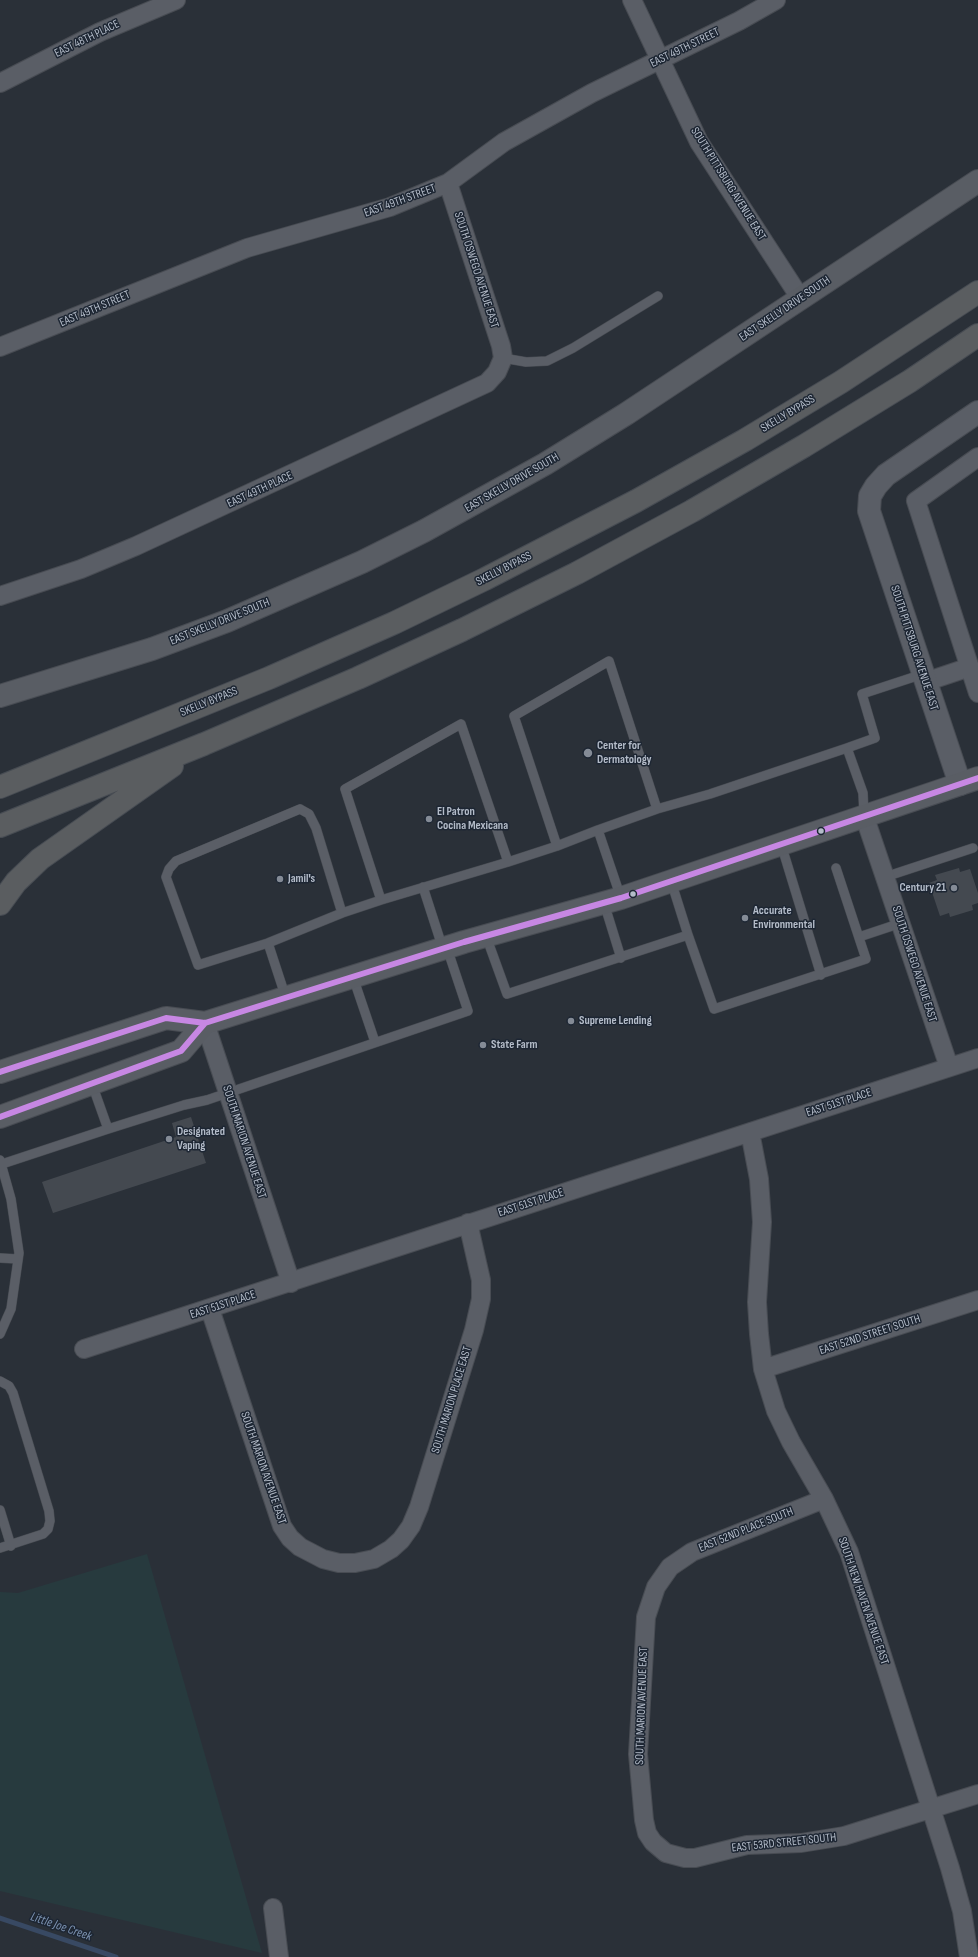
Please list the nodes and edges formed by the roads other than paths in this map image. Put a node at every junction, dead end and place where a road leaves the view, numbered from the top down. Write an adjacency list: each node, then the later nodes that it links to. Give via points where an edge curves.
1 (176, 0): 5 (street, EAST 48TH PLACE, via 100,32)
2 (632, 0): 4 (street, SOUTH PITTSBURG AVENUE EAST)
3 (776, 0): 4 (street, EAST 49TH STREET)
4 (660, 61): 7 (street, EAST 49TH STREET, via 592,93 504,142); 10 (street, SOUTH PITTSBURG AVENUE EAST, via 699,142)
5 (0, 83)
6 (978, 181): 10 (main road, EAST SKELLY DRIVE SOUTH)
7 (448, 183): 12 (street, EAST 49TH STREET, via 390,207 247,248); 13 (street, SOUTH OSWEGO AVENUE EAST)
8 (978, 292): 23 (highway, SKELLY BYPASS, via 841,382 752,436 567,538 394,623 269,678)
9 (658, 296): 13 (lane, via 547,361 526,362)
10 (801, 299): 20 (main road, EAST SKELLY DRIVE SOUTH, via 545,464 417,535 227,621 152,649)
11 (978, 335): 21 (highway, via 910,381 804,446 692,511 577,573 413,653)
12 (0, 347)
13 (503, 358): 16 (street, EAST 49TH PLACE, via 497,372 487,383 136,546 81,569)
14 (978, 412): 18 (street, SOUTH PITTSBURG AVENUE EAST, via 886,475 870,496 869,511)
15 (978, 456): 17 (street, via 916,501)
16 (0, 596)
17 (970, 667): 18 (street); 19 (street)
18 (924, 678): 22 (lane, via 862,694 875,738); 25 (street, SOUTH PITTSBURG AVENUE EAST)
19 (978, 693)
20 (0, 696)
21 (204, 744): 29 (highway); 41 (highway, via 40,859 16,882)
22 (847, 748): 27 (lane); 28 (lane, via 863,793)
23 (47, 768): 24 (highway); 26 (highway, SKELLY BYPASS)
24 (0, 772)
25 (969, 781): 28 (main road)
26 (0, 787)
27 (657, 809): 30 (lane); 32 (lane, via 609,661 514,716)
28 (864, 815): 31 (main road); 36 (street, SOUTH OSWEGO AVENUE EAST)
29 (0, 826)
30 (598, 830): 32 (lane); 40 (lane)
31 (781, 844): 37 (main road); 50 (lane)
32 (557, 846): 34 (lane)
33 (973, 848): 36 (lane)
34 (508, 862): 38 (lane); 39 (lane, via 461,724 345,788)
35 (836, 868): 46 (lane)
36 (885, 877): 43 (street, SOUTH OSWEGO AVENUE EAST)
37 (671, 881): 40 (main road); 44 (lane)
38 (423, 887): 39 (lane); 48 (lane)
39 (381, 900): 42 (lane)
40 (612, 900): 45 (main road); 49 (lane)
41 (0, 904)
42 (342, 913): 47 (lane); 47 (lane, via 316,828 309,814 300,809 176,861 169,869 166,877 198,965)
43 (901, 923): 46 (lane); 56 (street, SOUTH OSWEGO AVENUE EAST)
44 (688, 935): 49 (lane); 50 (lane, via 714,1009)
45 (486, 936): 48 (main road); 49 (lane, via 507,994)
46 (859, 937): 50 (lane, via 866,959)
47 (268, 943): 52 (lane)
48 (445, 948): 51 (main road); 54 (lane, via 468,1011)
49 (621, 958)
50 (821, 975)
51 (353, 977): 52 (main road); 54 (lane)
52 (286, 998): 53 (main road)
53 (205, 1023): 57 (main road, via 166,1018); 58 (main road, via 181,1051); 59 (street, SOUTH MARION AVENUE EAST)
54 (375, 1042): 59 (lane)
55 (978, 1058): 56 (street, EAST 51ST PLACE)
56 (949, 1067): 62 (street, EAST 51ST PLACE)
57 (0, 1072)
58 (92, 1084): 60 (main road); 61 (lane)
59 (228, 1092): 61 (lane); 67 (street, SOUTH MARION AVENUE EAST)
60 (0, 1117)
61 (108, 1129): 63 (lane)
62 (750, 1132): 64 (street, EAST 51ST PLACE); 72 (street, SOUTH NEW HAVEN AVENUE EAST, via 762,1222 758,1302)
63 (1, 1162): 66 (lane, via 11,1199)
64 (468, 1223): 67 (street, EAST 51ST PLACE); 78 (street, SOUTH MARION PLACE EAST, via 481,1280 481,1299 474,1330 411,1526 396,1544)
65 (0, 1258): 66 (lane)
66 (18, 1259): 70 (lane, via 11,1309)
67 (291, 1283): 69 (street, EAST 51ST PLACE)
68 (978, 1300): 72 (street, EAST 52ND STREET SOUTH)
69 (210, 1310): 71 (street, EAST 51ST PLACE); 78 (street, SOUTH MARION AVENUE EAST, via 282,1526 300,1547 323,1559 344,1563)
70 (0, 1334)
71 (84, 1350)
72 (763, 1369): 74 (street, SOUTH NEW HAVEN AVENUE EAST, via 776,1411)
73 (0, 1381): 76 (lane, via 9,1386 13,1393 50,1521 48,1529 43,1534)
74 (824, 1499): 79 (street, EAST 52ND PLACE SOUTH, via 692,1552); 81 (street, SOUTH NEW HAVEN AVENUE EAST, via 852,1559)
75 (0, 1510): 76 (lane)
76 (11, 1546): 77 (lane)
77 (0, 1548)
78 (374, 1559)
79 (670, 1567): 82 (street, SOUTH MARION AVENUE EAST, via 656,1587 646,1617 638,1754 644,1820 647,1833)
80 (978, 1794): 81 (street, EAST 53RD STREET SOUTH)
81 (930, 1810): 82 (street, EAST 53RD STREET SOUTH, via 821,1841 747,1845 695,1858 674,1855); 85 (street, SOUTH NEW HAVEN AVENUE EAST, via 962,1911)
82 (658, 1848)
83 (273, 1908): 84 (street)
84 (279, 1957)
85 (969, 1957)

